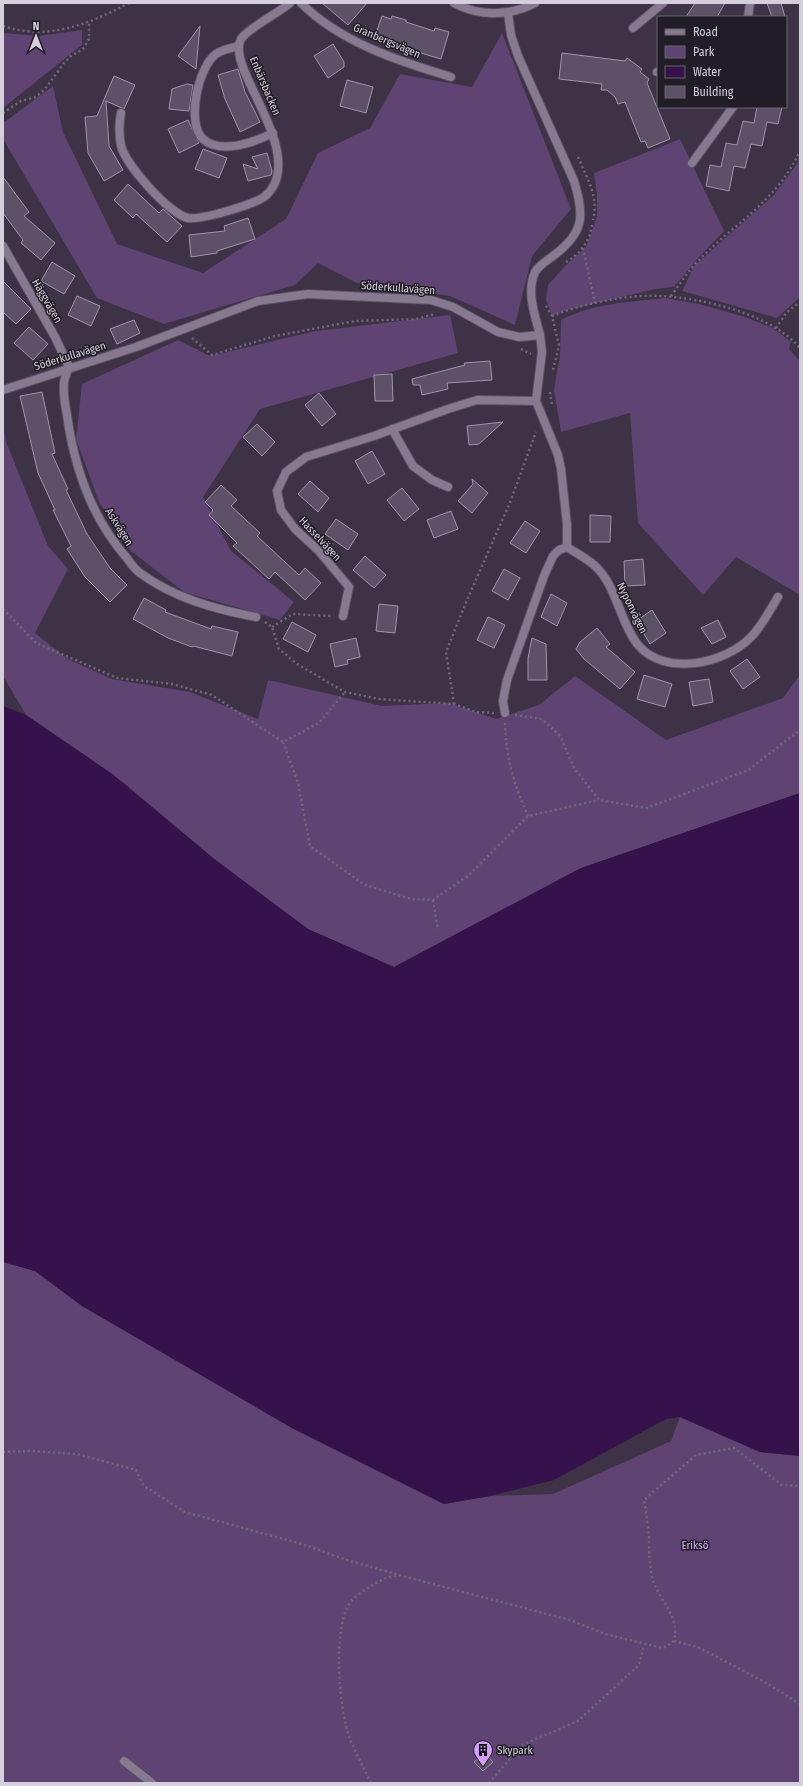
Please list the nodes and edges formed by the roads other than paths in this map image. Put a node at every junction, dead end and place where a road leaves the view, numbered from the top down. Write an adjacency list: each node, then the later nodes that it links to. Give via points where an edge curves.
1 (290, 3): 10 (street, Enbärsbacken, via 248,32)
2 (301, 3): 11 (street, Granbergsvägen, via 326,25 368,47)
3 (454, 3): 7 (street, via 496,14)
4 (535, 3): 7 (street)
5 (663, 3): 9 (street)
6 (750, 3): 8 (street)
7 (508, 13): 17 (street, via 511,35 518,56 579,195 579,227 574,238 536,271 532,285 531,296)
8 (748, 16)
9 (633, 28)
10 (240, 46): 14 (street, Enbärsbacken, via 245,73); 14 (street, Enbärsbacken, via 225,49 206,64 196,96 198,130 202,138 210,144 225,146 243,146)
11 (451, 76)
12 (732, 108): 15 (street)
13 (121, 113): 14 (street, Enbärsbacken, via 121,147 141,180 188,218 224,212 264,197 275,184 279,169)
14 (273, 133)
15 (692, 163)
16 (3, 246): 18 (street, Häggvägen, via 55,337)
17 (540, 335): 18 (street, Söderkullavägen, via 519,337 498,332 453,307 431,300 308,294 258,301 129,349); 20 (street, via 542,358)
18 (68, 367): 19 (street, Söderkullavägen); 26 (street, Askvägen, via 64,382 65,402 74,455 94,508 121,552 138,572 166,590 224,611)
19 (3, 390)
20 (536, 401): 21 (street, Hasselvägen, via 476,400); 23 (street, via 558,455 561,469)
21 (392, 429): 22 (street, via 413,466 432,480); 25 (street, Hasselvägen, via 306,457 286,472 277,491 281,510 294,530 318,550 349,588)
22 (448, 487)
23 (567, 547): 24 (street, Nyponvägen, via 595,566 603,576 629,633 639,646 651,656 666,662 684,664 723,656 751,637); 27 (street, via 553,556 544,576 507,680 503,701)
24 (778, 597)
25 (343, 616)
26 (256, 617)
27 (505, 713)
28 (124, 1761): 29 (street)
29 (152, 1783)

